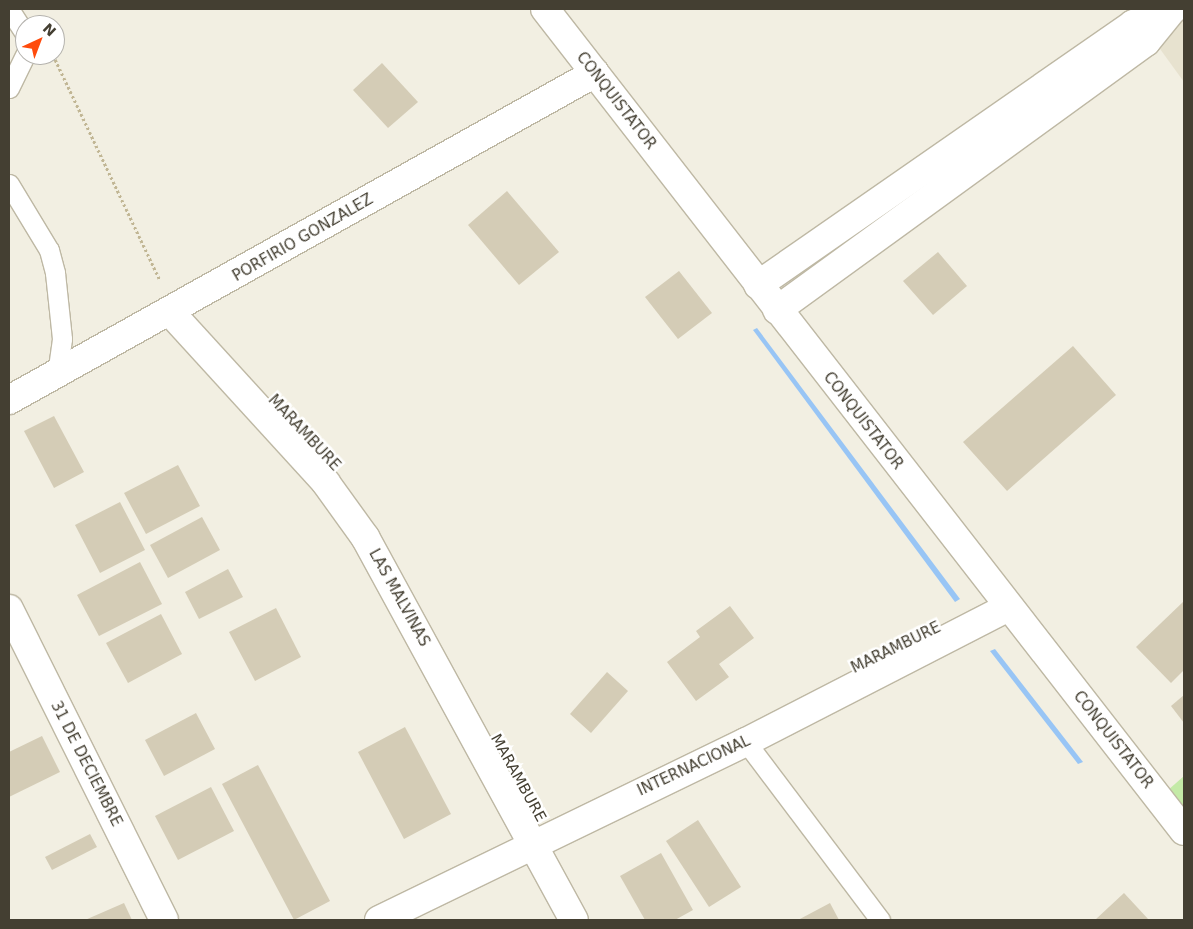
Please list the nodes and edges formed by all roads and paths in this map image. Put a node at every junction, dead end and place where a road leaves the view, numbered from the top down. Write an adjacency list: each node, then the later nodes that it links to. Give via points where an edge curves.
1 (545, 9): 5 (street, CONQUISTATOR)
2 (1173, 9): 8 (street, via 1133,24); 10 (street, via 1146,42)
3 (20, 65): 6 (lane)
4 (58, 65): 9 (path)
5 (595, 73): 8 (street, CONQUISTATOR); 9 (street, PORFIRIO GONZALEZ)
6 (9, 88)
7 (9, 184): 11 (lane, via 45,243 55,273 62,339)
8 (758, 285): 10 (street, CONQUISTATOR)
9 (167, 300): 11 (street, PORFIRIO GONZALEZ); 17 (street, LAS MALVINAS, via 326,483 365,536)
10 (776, 310): 14 (street, CONQUISTATOR)
11 (57, 376): 12 (street, PORFIRIO GONZALEZ)
12 (9, 400)
13 (9, 608): 18 (street, 31 DE DECIEMBRE)
14 (1007, 608): 15 (street, INTERNACIONAL); 16 (street, CONQUISTATOR)
15 (746, 742): 17 (street, INTERNACIONAL); 21 (lane)
16 (1184, 831)
17 (535, 842): 19 (street, INTERNACIONAL); 20 (street, LAS MALVINAS)
18 (164, 920)
19 (379, 920)
20 (574, 920)
21 (880, 920)

